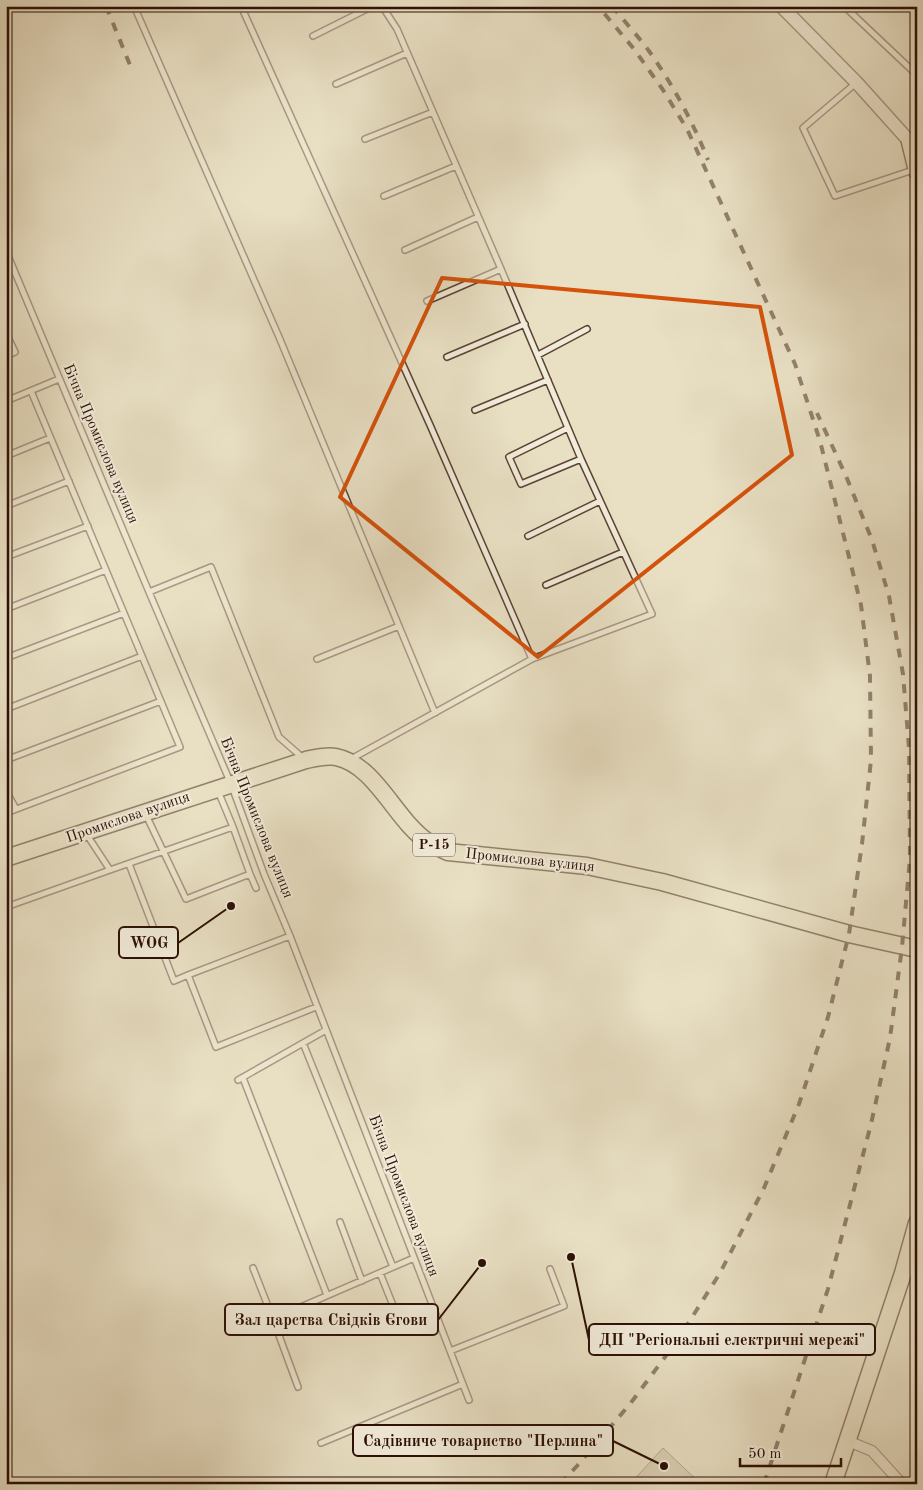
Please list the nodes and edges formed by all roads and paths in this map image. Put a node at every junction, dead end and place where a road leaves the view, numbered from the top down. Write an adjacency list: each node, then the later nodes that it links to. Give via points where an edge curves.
1 (134, 6): 50 (lane, via 279,337)
2 (241, 6): 54 (lane)
3 (373, 6): 7 (lane)
4 (382, 6): 8 (lane)
5 (781, 6): 10 (street)
6 (844, 6): 9 (lane)
7 (313, 36)
8 (407, 53): 11 (lane); 12 (lane)
9 (917, 75)
10 (857, 83): 14 (street); 16 (lane, via 803,128 835,196)
11 (336, 84)
12 (433, 112): 13 (lane); 15 (lane)
13 (365, 139)
14 (914, 145): 16 (main road)
15 (456, 166): 17 (lane); 18 (lane)
16 (917, 170)
17 (384, 196)
18 (478, 217): 19 (lane); 21 (lane)
19 (405, 250)
20 (6, 251): 29 (lane, Бічна Промислова вулиця)
21 (502, 269): 22 (lane); 23 (lane)
22 (427, 301)
23 (525, 324): 26 (lane); 28 (lane)
24 (587, 329): 26 (lane)
25 (6, 333): 27 (lane, via 15,352)
26 (538, 354): 30 (lane)
27 (6, 356)
28 (447, 357)
29 (59, 379): 31 (lane); 47 (lane, Бічна Промислова вулиця)
30 (548, 380): 33 (lane); 34 (lane)
31 (31, 391): 32 (lane); 35 (lane)
32 (6, 401)
33 (475, 410)
34 (568, 428): 37 (lane); 37 (lane, via 509,457 521,484)
35 (50, 438): 36 (lane); 38 (lane)
36 (6, 456)
37 (581, 459): 39 (lane)
38 (68, 481): 40 (lane); 41 (lane)
39 (600, 501): 42 (lane); 43 (lane)
40 (6, 506)
41 (88, 526): 44 (lane); 45 (lane)
42 (528, 536)
43 (623, 552): 46 (lane); 54 (lane, via 652,614)
44 (6, 556)
45 (106, 570): 48 (lane); 49 (lane)
46 (546, 585)
47 (149, 592): 59 (lane, via 211,568 279,736); 61 (lane, Бічна Промислова вулиця)
48 (6, 609)
49 (124, 613): 51 (lane); 52 (lane)
50 (399, 626): 53 (lane); 57 (lane)
51 (142, 656): 55 (lane); 56 (lane)
52 (6, 658)
53 (317, 659)
54 (532, 659): 57 (lane)
55 (161, 701): 58 (lane); 63 (lane, via 180,746)
56 (6, 708)
57 (435, 712): 60 (lane)
58 (6, 760)
59 (306, 760): 60 (main road, Промислова вулиця / Р-15, via 335,756); 61 (main road, Промислова вулиця / Р-15)
60 (348, 761): 76 (main road, Промислова вулиця / Р-15, via 369,776 428,842 448,852 587,866 662,882 849,934)
61 (224, 786): 64 (main road, Промислова вулиця / Р-15); 66 (lane); 75 (lane, Бічна Промислова вулиця)
62 (6, 791): 63 (lane)
63 (16, 810): 65 (lane)
64 (145, 812): 67 (main road, Промислова вулиця / Р-15); 68 (lane)
65 (6, 813)
66 (233, 827): 68 (lane); 72 (lane)
67 (86, 832): 69 (main road, Промислова вулиця / Р-15); 71 (lane)
68 (163, 852): 70 (lane); 72 (lane, via 186,899)
69 (6, 858)
70 (129, 864): 71 (lane); 77 (lane, via 174,981)
71 (110, 870): 74 (lane)
72 (250, 874): 73 (lane)
73 (256, 888)
74 (6, 907)
75 (290, 936): 77 (lane); 78 (lane, Бічна Промислова вулиця)
76 (917, 949)
77 (188, 975): 78 (lane, via 216,1047)
78 (316, 1007): 79 (lane, Бічна Промислова вулиця)
79 (326, 1030): 80 (lane); 83 (lane, Бічна Промислова вулиця)
80 (303, 1043): 84 (lane); 89 (lane, via 240,1079)
81 (340, 1222): 88 (lane)
82 (917, 1224): 96 (main road)
83 (414, 1258): 84 (lane); 92 (lane, Бічна Промислова вулиця)
84 (393, 1267): 87 (lane)
85 (253, 1268): 90 (lane)
86 (550, 1269): 92 (lane, via 564,1306)
87 (380, 1272): 88 (lane); 91 (lane)
88 (362, 1281): 89 (lane)
89 (327, 1295): 90 (lane)
90 (273, 1319): 94 (lane)
91 (400, 1323)
92 (450, 1351): 93 (lane, Бічна Промислова вулиця)
93 (463, 1384): 95 (lane, Бічна Промислова вулиця); 97 (lane)
94 (298, 1388)
95 (470, 1400)
96 (848, 1441): 98 (main road); 99 (street, via 872,1451)
97 (321, 1443)
98 (833, 1484)
99 (902, 1484)

